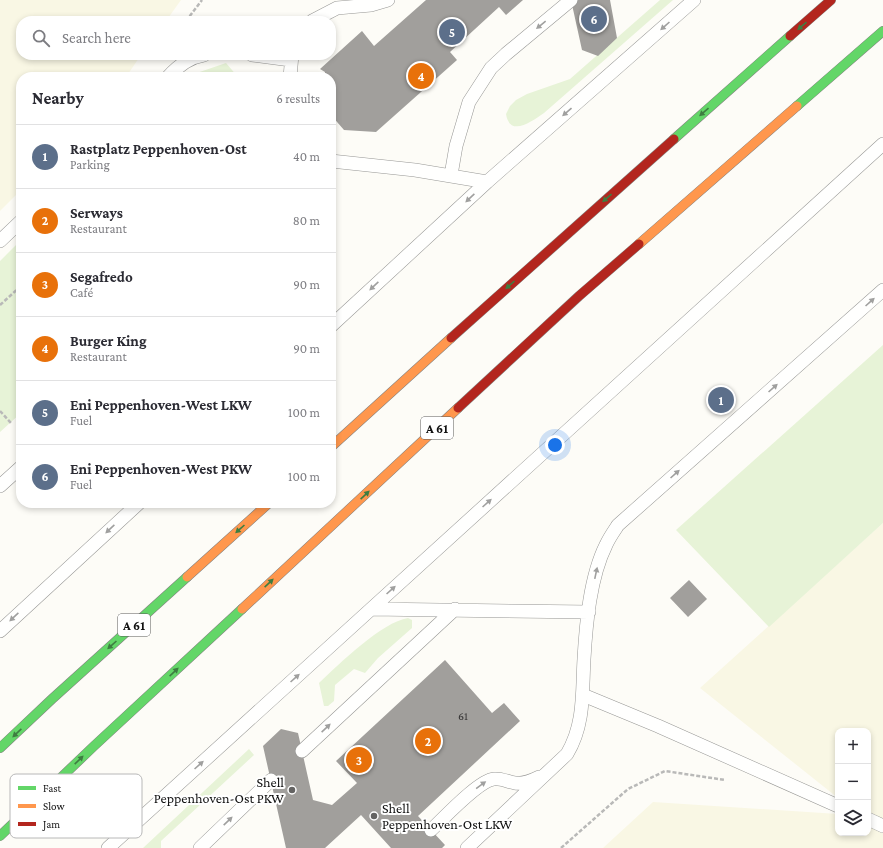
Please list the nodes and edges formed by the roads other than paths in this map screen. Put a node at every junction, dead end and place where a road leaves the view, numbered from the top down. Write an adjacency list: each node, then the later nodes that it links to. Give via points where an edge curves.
1 (335, 0): 6 (lane)
2 (388, 0): 7 (lane, via 371,5 337,8)
3 (571, 0): 15 (lane, one-way to 15, via 491,68 469,102 456,146)
4 (694, 0): 16 (lane, one-way to 16)
5 (831, 0): 21 (highway, one-way to 21)
6 (317, 16)
7 (321, 16)
8 (883, 31): 34 (highway, A 61, one-way to 8, via 579,296)
9 (191, 60): 11 (lane)
10 (291, 60): 12 (lane)
11 (172, 72)
12 (290, 72)
13 (883, 144): 26 (lane, one-way to 13)
14 (336, 162): 15 (lane)
15 (451, 175): 16 (lane)
16 (487, 182): 20 (lane, one-way to 20)
17 (16, 226): 18 (lane)
18 (0, 241)
19 (883, 290): 28 (lane, one-way to 19, via 598,566 618,525)
20 (336, 321)
21 (336, 442)
22 (16, 472): 23 (lane)
23 (0, 486)
24 (134, 508): 29 (lane, one-way to 29)
25 (263, 508): 31 (highway, A 61, one-way to 31)
26 (371, 609): 27 (lane); 37 (lane, one-way to 26)
27 (455, 609): 28 (lane); 32 (lane, one-way to 27)
28 (589, 612): 30 (lane)
29 (0, 631)
30 (583, 696): 33 (lane, via 579,728 574,741 566,754); 36 (lane, via 658,726)
31 (0, 748)
32 (302, 751)
33 (546, 773): 41 (lane, one-way to 33, via 490,780 522,783); 46 (lane)
34 (65, 774)
35 (271, 780): 45 (lane, one-way to 35)
36 (835, 805)
37 (142, 817)
38 (871, 820): 40 (lane)
39 (10, 826): 42 (highway, A 61, one-way to 39)
40 (883, 826)
41 (431, 830)
42 (0, 836)
43 (119, 838): 44 (lane, one-way to 43)
44 (108, 848)
45 (200, 848)
46 (467, 848)

